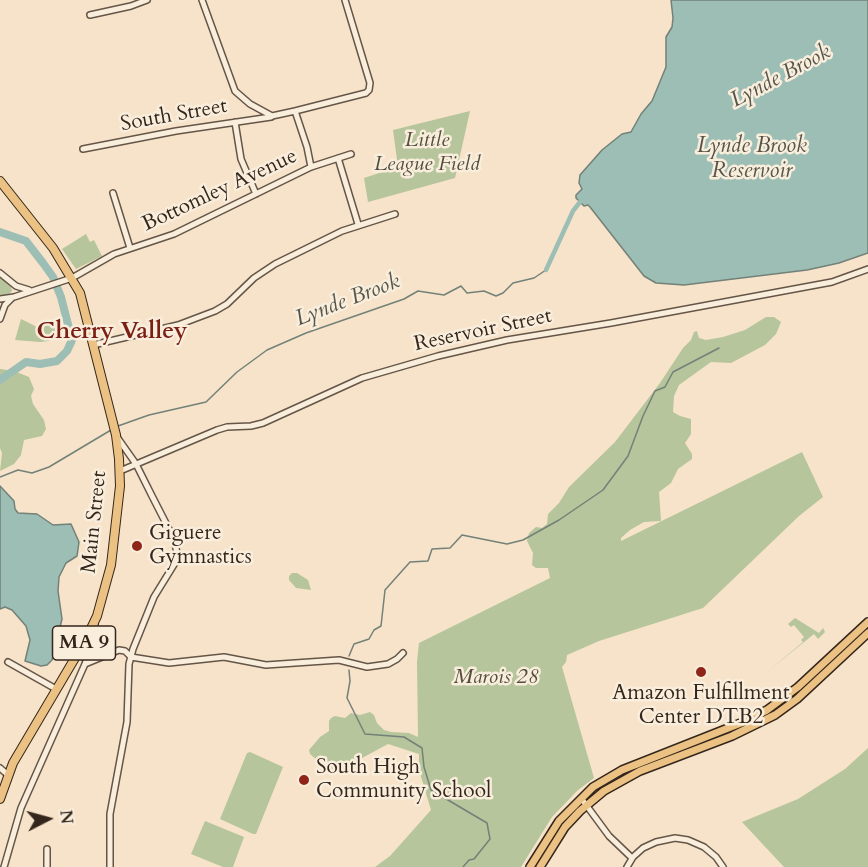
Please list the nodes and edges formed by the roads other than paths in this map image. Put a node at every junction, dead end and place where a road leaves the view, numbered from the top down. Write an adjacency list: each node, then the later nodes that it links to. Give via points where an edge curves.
1 (147, 0): 4 (street)
2 (202, 0): 6 (street, via 235,91)
3 (345, 0): 5 (street, South Street, via 370,90)
4 (90, 15)
5 (295, 111): 6 (street, South Street); 11 (street)
6 (272, 116): 7 (street, South Street)
7 (235, 122): 8 (street, South Street); 14 (street, via 241,159)
8 (83, 149)
9 (351, 154): 10 (street, Bottomley Avenue)
10 (338, 158): 11 (street, Bottomley Avenue); 16 (street)
11 (311, 167): 14 (street, Bottomley Avenue)
12 (0, 181): 20 (highway, Main Street / MA 9)
13 (113, 193): 17 (street)
14 (256, 194): 17 (street, Bottomley Avenue, via 178,232)
15 (395, 214): 16 (street)
16 (358, 224): 25 (street, via 269,267 218,310 175,326)
17 (130, 248): 20 (street, Bottomley Avenue)
18 (868, 269): 27 (street, Reservoir Street, via 836,281 438,356 362,378 262,423 224,428)
19 (0, 273): 21 (street, via 16,286)
20 (72, 278): 21 (street, Bottomley Avenue); 25 (highway, Main Street / MA 9)
21 (31, 290): 22 (street, Bottomley Avenue)
22 (14, 297): 23 (street, Bottomley Avenue); 24 (street, via 5,305)
23 (0, 298)
24 (0, 319)
25 (93, 345): 26 (highway, Main Street / MA 9)
26 (114, 430): 27 (street); 28 (highway, Main Street / MA 9)
27 (136, 464): 28 (street, Reservoir Street); 33 (street, via 174,539 177,553 154,597)
28 (120, 471): 29 (highway, Main Street / MA 9, via 111,565)
29 (95, 620): 35 (street); 36 (highway, Main Street / MA 9)
30 (868, 622): 39 (main road, via 798,687 767,710 622,770)
31 (868, 633): 41 (main road, via 775,715 631,776)
32 (403, 653): 33 (street, via 392,662 374,667 339,660 266,665 224,657 169,663)
33 (131, 657): 35 (street, via 117,651); 46 (street, via 128,715 110,817)
34 (8, 662): 36 (street)
35 (85, 664): 44 (street, via 25,800)
36 (56, 689): 38 (highway, Main Street / MA 9)
37 (0, 768): 38 (street)
38 (8, 775): 40 (highway, Main Street / MA 9)
39 (581, 798): 41 (street); 47 (main road, via 553,829)
40 (0, 799)
41 (586, 805): 43 (street); 48 (main road, via 560,834)
42 (47, 849): 45 (street)
43 (632, 858): 49 (street); 50 (street, via 651,844 679,838 704,847)
44 (3, 867)
45 (47, 867)
46 (110, 867)
47 (530, 867)
48 (540, 867)
49 (627, 867)
50 (723, 867)

